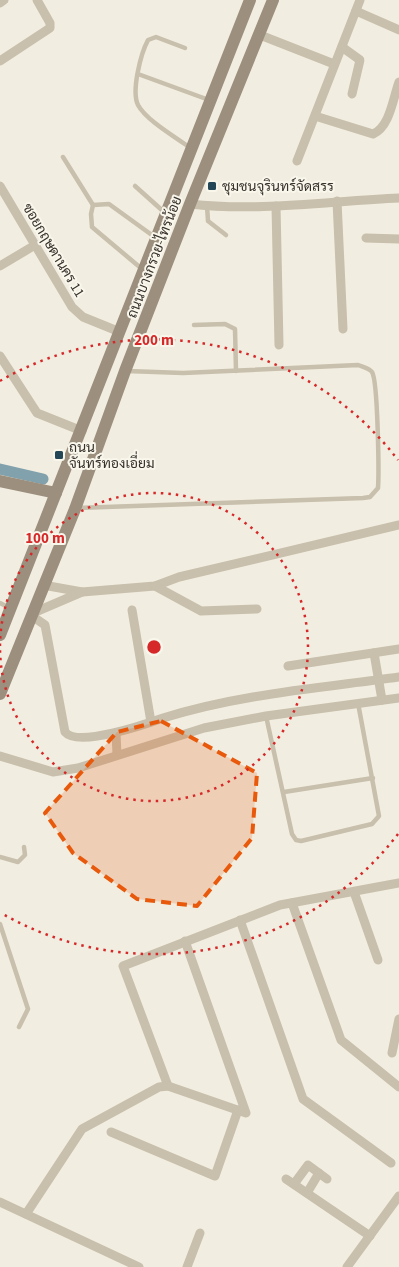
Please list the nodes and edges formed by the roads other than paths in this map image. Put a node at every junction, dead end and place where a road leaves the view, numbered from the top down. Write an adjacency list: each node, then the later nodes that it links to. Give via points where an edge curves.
1 (4, 0): 6 (street)
2 (37, 0): 12 (street, via 50,28)
3 (250, 0): 17 (main road, ถนนบางกรวย-ไทรน้อย)
4 (274, 0): 9 (main road, ถนนบางกรวย-ไทรน้อย)
5 (360, 0): 7 (street)
6 (0, 3)
7 (356, 12): 8 (street); 10 (street)
8 (399, 30)
9 (260, 35): 13 (street); 27 (main road, ถนนบางกรวย-ไทรน้อย)
10 (342, 47): 13 (street); 16 (street, via 360,60)
11 (185, 48): 14 (lane, via 152,38 146,46)
12 (0, 61)
13 (334, 64): 18 (street)
14 (138, 74): 17 (lane); 19 (lane, via 136,99 139,107)
15 (398, 86): 18 (street, via 380,132 374,134)
16 (352, 94)
17 (210, 101): 19 (main road, ถนนบางกรวย-ไทรน้อย)
18 (315, 116): 21 (street)
19 (191, 149): 31 (main road, ถนนบางกรวย-ไทรน้อย)
20 (63, 157): 28 (lane)
21 (297, 161)
22 (0, 186): 24 (street, ซอยกฤษดานคร 11)
23 (135, 186): 31 (lane)
24 (3, 198): 36 (street, ซอยกฤษดานคร 11)
25 (399, 198): 26 (street)
26 (337, 200): 30 (street); 42 (street)
27 (190, 204): 29 (street); 40 (main road, ถนนบางกรวย-ไทรน้อย)
28 (93, 205): 33 (lane, via 109,204); 38 (lane, via 92,226)
29 (208, 206): 30 (street); 32 (lane, via 208,221)
30 (276, 206): 44 (street)
31 (166, 213): 33 (main road, ถนนบางกรวย-ไทรน้อย)
32 (226, 235)
33 (156, 238): 38 (main road, ถนนบางกรวย-ไทรน้อย)
34 (366, 238): 35 (street)
35 (399, 239)
36 (35, 245): 37 (street); 43 (street, ซอยกฤษดานคร 11, via 77,312)
37 (0, 266)
38 (144, 270): 39 (main road, ถนนบางกรวย-ไทรน้อย)
39 (133, 298): 40 (main road); 43 (main road, ถนนบางกรวย-ไทรน้อย)
40 (151, 305): 47 (main road, ถนนบางกรวย-ไทรน้อย)
41 (194, 325): 46 (lane, via 225,324 235,329)
42 (343, 328)
43 (120, 332): 48 (main road, ถนนบางกรวย-ไทรน้อย)
44 (279, 345)
45 (0, 356): 48 (street, via 37,412)
46 (236, 370): 47 (lane, via 183,373); 51 (lane, via 358,365 371,371 378,428 379,478 374,494 363,498)
47 (125, 371): 51 (main road, ถนนบางกรวย-ไทรน้อย)
48 (82, 431): 50 (main road, ถนนบางกรวย-ไทรน้อย)
49 (0, 480): 50 (main road)
50 (56, 493): 56 (main road, ถนนบางกรวย-ไทรน้อย)
51 (75, 508): 53 (main road, ถนนบางกรวย-ไทรน้อย)
52 (399, 525): 54 (street, via 179,577)
53 (43, 586): 55 (street); 59 (main road, ถนนบางกรวย-ไทรน้อย)
54 (155, 586): 55 (street); 57 (street, via 201,611)
55 (82, 592): 59 (street)
56 (6, 606): 60 (main road, ถนนบางกรวย-ไทรน้อย)
57 (257, 609)
58 (132, 610): 71 (street)
59 (32, 614): 66 (main road, ถนนบางกรวย-ไทรน้อย); 72 (street, via 44,625 65,732 74,737)
60 (0, 635)
61 (399, 649): 62 (street)
62 (374, 653): 63 (street); 65 (street)
63 (288, 666)
64 (399, 677): 65 (street)
65 (379, 680): 68 (street); 71 (street, via 263,694)
66 (0, 694)
67 (399, 698): 68 (street)
68 (382, 700): 69 (street)
69 (358, 704): 70 (street); 75 (lane)
70 (266, 716): 74 (street, via 204,728); 76 (lane)
71 (151, 722): 72 (street)
72 (116, 733): 74 (street)
73 (0, 756): 74 (street, via 53,772)
74 (118, 756)
75 (373, 778): 76 (lane); 76 (lane, via 379,816 376,822 301,841 292,834)
76 (284, 792)
77 (24, 846): 78 (lane, via 25,855 18,862)
78 (0, 857)
79 (399, 883): 80 (street)
80 (354, 892): 81 (street); 85 (street)
81 (292, 903): 82 (street); 90 (street, via 341,1040)
82 (240, 920): 84 (street); 93 (street, via 303,1099)
83 (0, 924): 87 (lane, via 28,1009)
84 (185, 942): 89 (street, via 123,966); 91 (street, via 246,1113)
85 (378, 960)
86 (399, 1019): 88 (street)
87 (19, 1027)
88 (392, 1053)
89 (168, 1086): 91 (street); 99 (street, via 159,1087 82,1129)
90 (399, 1087)
91 (238, 1110): 92 (street, via 215,1176)
92 (111, 1132)
93 (391, 1162)
94 (286, 1179): 95 (street)
95 (294, 1184): 96 (street); 96 (street, via 308,1165 323,1176)
96 (307, 1193): 101 (street)
97 (399, 1196): 101 (street)
98 (0, 1202): 99 (street)
99 (26, 1214): 102 (street)
100 (200, 1233): 103 (street)
101 (370, 1236): 104 (street)
102 (139, 1267)
103 (187, 1267)
104 (347, 1267)

